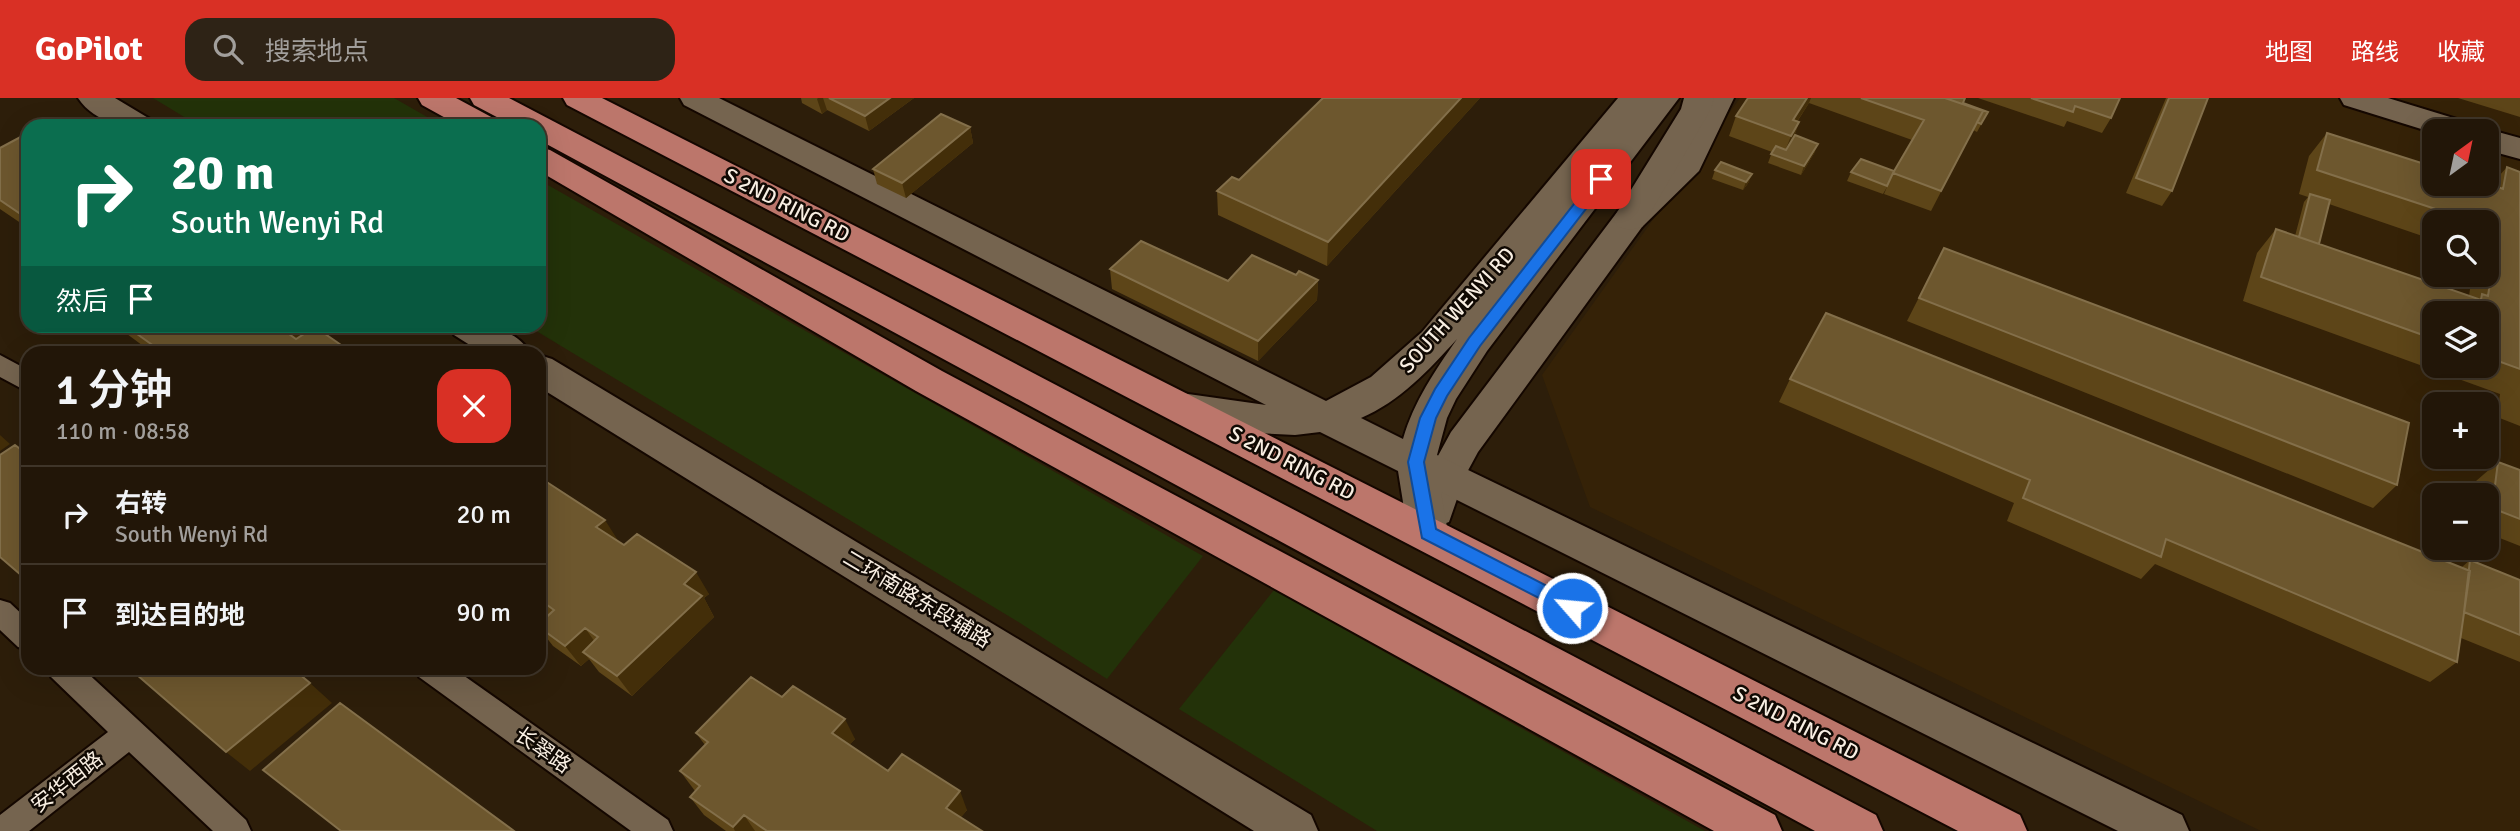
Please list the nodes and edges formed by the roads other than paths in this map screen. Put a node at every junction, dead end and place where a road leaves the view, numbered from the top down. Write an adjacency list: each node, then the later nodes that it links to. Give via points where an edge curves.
1 (93, 98): 11 (main road)
2 (433, 98): 12 (highway)
3 (485, 98): 13 (highway)
4 (578, 98): 25 (highway, S 2ND RING RD)
5 (695, 98): 26 (main road)
6 (1634, 98): 26 (main road, SOUTH WENYI RD, via 1464,306 1401,374 1359,405)
7 (1664, 98): 27 (main road, SOUTH WENYI RD, via 1474,342 1440,393 1428,418)
8 (1699, 98): 19 (main road)
9 (1719, 98): 19 (main road, via 1688,164)
10 (2355, 98): 14 (main road)
11 (128, 119)
12 (471, 119)
13 (525, 119)
14 (2423, 119)
15 (546, 130): 39 (highway)
16 (2499, 143): 17 (main road)
17 (2520, 149)
18 (546, 162): 38 (highway, via 929,381)
19 (1630, 219): 27 (main road, via 1464,442)
20 (478, 333): 21 (main road)
21 (500, 346)
22 (0, 364): 24 (lane)
23 (546, 373): 37 (main road, 二环南路东段辅路)
24 (21, 378)
25 (1181, 407): 26 (main road, SOUTH WENYI RD, via 1240,417); 28 (highway, S 2ND RING RD)
26 (1325, 417): 27 (main road)
27 (1431, 469): 28 (main road); 41 (main road)
28 (1428, 533): 40 (highway, S 2ND RING RD)
29 (0, 612): 30 (lane)
30 (21, 632)
31 (68, 675): 33 (lane)
32 (439, 675): 36 (lane, 长翠路)
33 (130, 733): 34 (lane, 安华西路); 35 (lane)
34 (4, 831)
35 (236, 831)
36 (657, 831)
37 (1294, 831)
38 (1759, 831)
39 (1860, 831)
40 (2004, 831)
41 (2166, 831)

